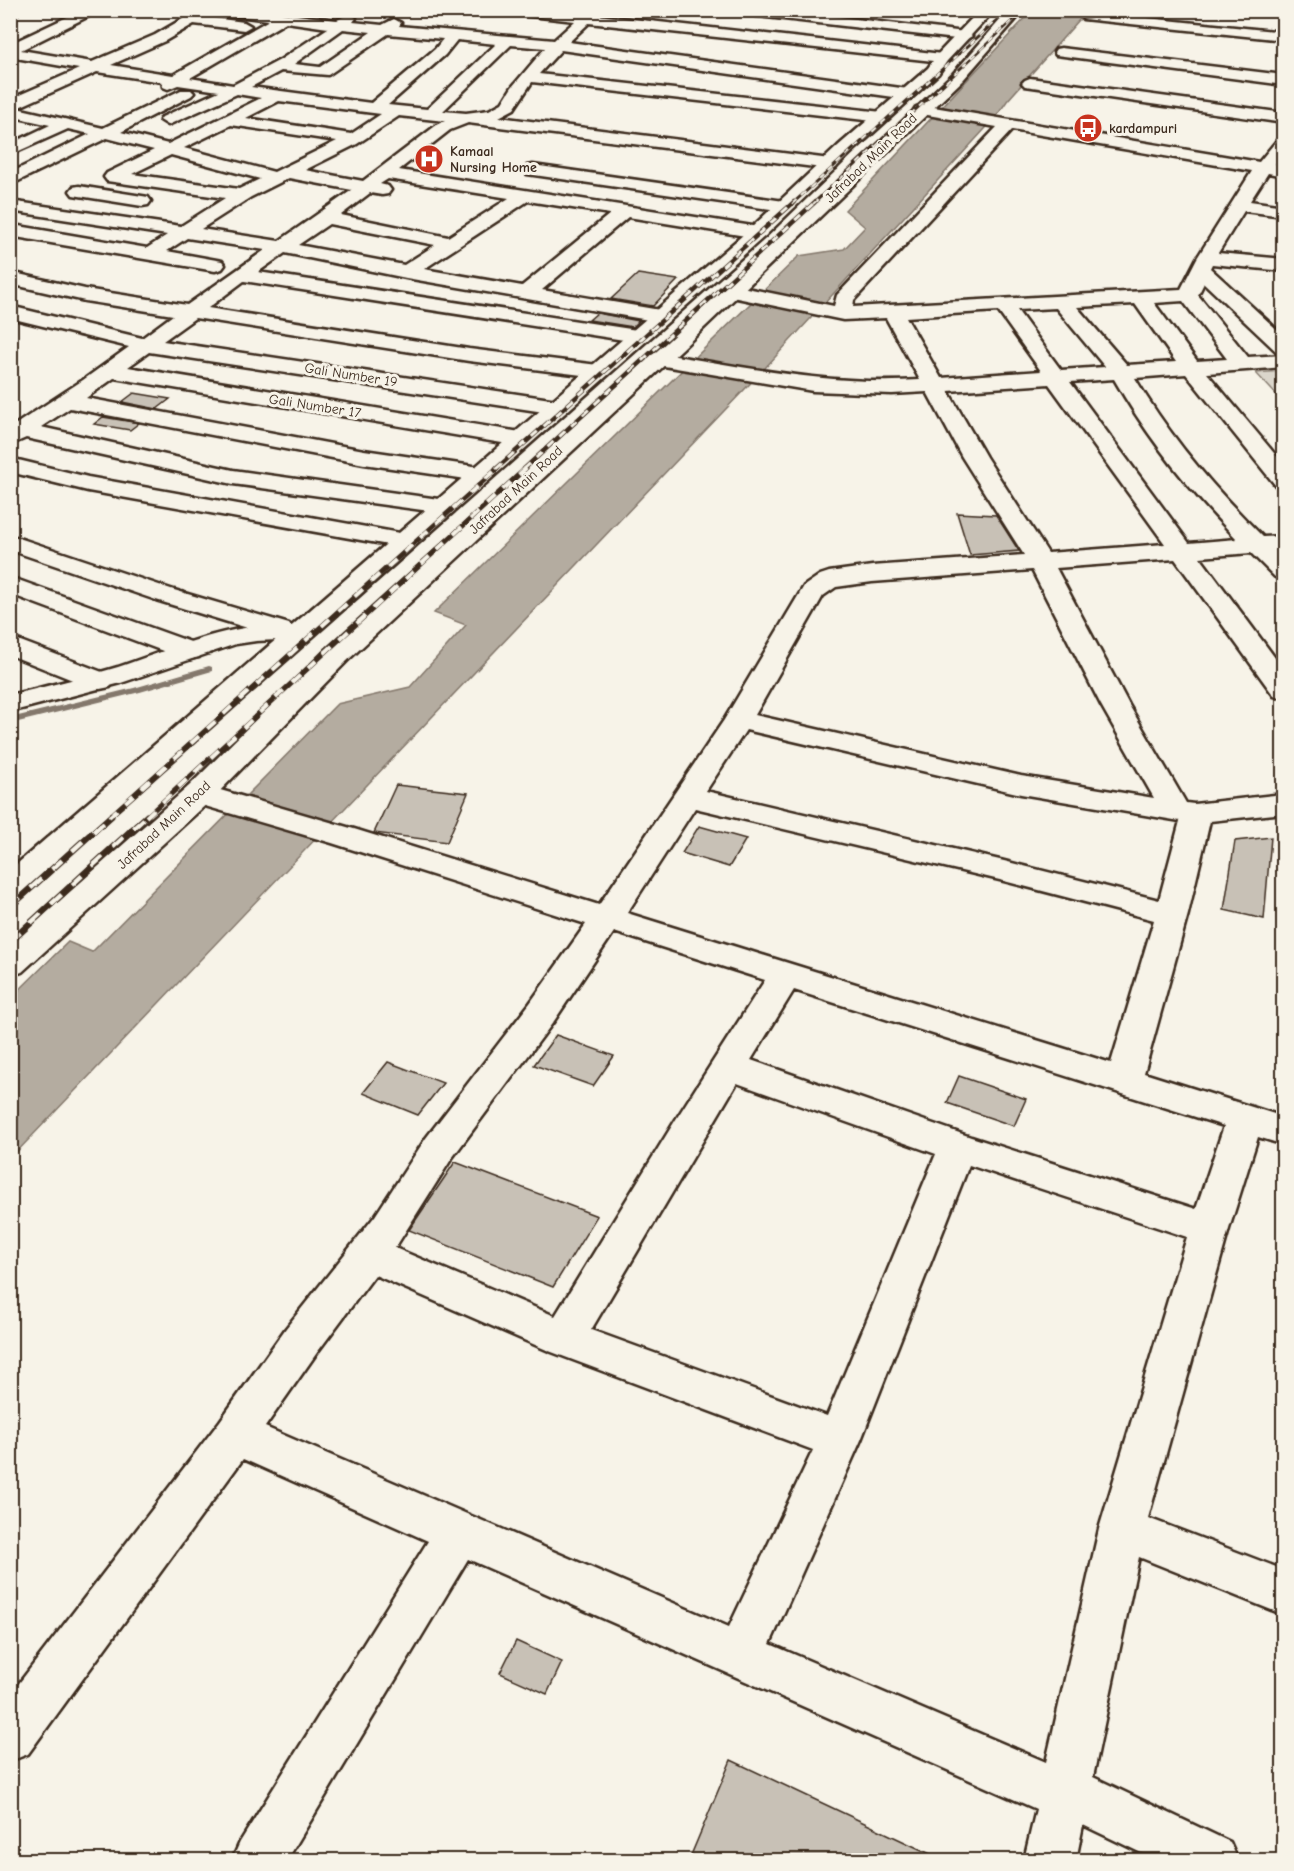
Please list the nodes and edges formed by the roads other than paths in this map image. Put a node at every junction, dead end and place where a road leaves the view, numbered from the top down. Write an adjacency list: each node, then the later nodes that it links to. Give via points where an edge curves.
1 (15, 10): 8 (street)
2 (94, 10): 29 (street)
3 (358, 10): 17 (street)
4 (513, 10): 10 (street)
5 (633, 10): 21 (street)
6 (740, 10): 21 (street)
7 (819, 10): 21 (street)
8 (10, 12)
9 (216, 15): 13 (street, via 236,12); 19 (street); 22 (street); 40 (street, via 192,20)
10 (589, 15): 21 (street); 27 (street)
11 (1224, 15): 18 (street)
12 (1088, 16): 16 (street)
13 (283, 18): 17 (street); 19 (street)
14 (462, 22): 24 (street)
15 (404, 24): 20 (street); 24 (street); 34 (street)
16 (1176, 24): 18 (street)
17 (341, 25): 20 (street); 23 (street)
18 (1191, 27): 25 (street)
19 (266, 28): 23 (street, via 292,34); 45 (street)
20 (386, 29): 39 (street, via 324,72)
21 (978, 29): 54 (street, Jafrabad Main Road); 54 (street, Jafrabad Main Road, via 958,77)
22 (199, 34)
23 (327, 34): 39 (street)
24 (448, 35): 28 (street); 57 (street, via 440,52)
25 (1284, 36)
26 (10, 39): 29 (street)
27 (563, 39): 28 (street); 33 (street); 37 (street); 54 (street)
28 (508, 40): 67 (street)
29 (30, 41): 31 (street)
30 (1166, 50): 38 (street)
31 (10, 52): 35 (street)
32 (1061, 52): 38 (street)
33 (748, 56)
34 (368, 60)
35 (65, 62): 40 (street); 42 (street)
36 (150, 62): 41 (street)
37 (540, 63): 43 (street); 54 (street)
38 (1151, 63): 44 (street)
39 (276, 66): 49 (street)
40 (94, 67): 41 (street); 55 (street)
41 (129, 73): 45 (street)
42 (32, 75)
43 (529, 77): 50 (street); 54 (street)
44 (1284, 80)
45 (174, 81): 47 (street); 51 (street)
46 (1030, 83): 63 (street)
47 (202, 85): 49 (street); 72 (street)
48 (331, 88): 53 (street)
49 (236, 90): 52 (street); 65 (street)
50 (517, 90): 54 (street); 56 (street)
51 (154, 91)
52 (276, 97): 53 (street); 66 (street)
53 (312, 102): 57 (street)
54 (900, 102): 69 (street); 84 (street, Jafrabad Main Road); 117 (street, Jafrabad Main Road)
55 (10, 105)
56 (508, 106): 58 (street); 62 (street, via 493,114)
57 (375, 108): 59 (street)
58 (530, 109)
59 (398, 110): 67 (street); 75 (street)
60 (10, 111): 61 (street)
61 (39, 117): 68 (street); 70 (street)
62 (466, 118): 67 (street); 73 (street)
63 (1284, 118)
64 (606, 119): 73 (street)
65 (168, 120)
66 (228, 120): 74 (street); 75 (street)
67 (437, 121): 84 (street); 85 (street)
68 (66, 124): 72 (street); 78 (street)
69 (1009, 124): 80 (street); 126 (street, via 844,299)
70 (20, 127)
71 (690, 130): 84 (street)
72 (104, 132): 77 (street); 87 (street)
73 (588, 132): 84 (street)
74 (197, 135): 76 (street); 77 (street)
75 (354, 139): 81 (street)
76 (230, 141)
77 (168, 149): 86 (street); 91 (street, via 113,177)
78 (10, 150)
79 (296, 153): 81 (street)
80 (1278, 156): 97 (street)
81 (318, 157): 86 (street)
82 (620, 165): 83 (street, via 552,156)
83 (533, 170): 92 (street); 93 (street)
84 (822, 170): 92 (street, Jafrabad Main Road)
85 (385, 173): 88 (street); 93 (street)
86 (281, 175): 88 (street); 91 (street)
87 (10, 180)
88 (368, 187): 90 (street); 103 (street)
89 (79, 191): 94 (street)
90 (399, 193)
91 (242, 195): 101 (street)
92 (781, 196): 107 (street, Jafrabad Main Road)
93 (504, 201): 95 (street); 96 (street); 108 (street)
94 (158, 203)
95 (573, 204): 102 (street); 104 (street)
96 (472, 205)
97 (1238, 205): 100 (street); 111 (street)
98 (10, 206): 106 (street)
99 (192, 208): 101 (street)
100 (1284, 211)
101 (215, 212): 106 (street)
102 (623, 212): 107 (street); 118 (street)
103 (326, 218): 108 (street); 109 (street)
104 (555, 218)
105 (13, 231): 110 (street)
106 (186, 231): 109 (street); 110 (street)
107 (758, 232): 127 (street, Jafrabad Main Road)
108 (452, 243): 114 (street)
109 (281, 247): 114 (street); 115 (street)
110 (150, 254): 112 (street)
111 (1204, 264): 113 (street); 119 (street); 130 (street)
112 (215, 265)
113 (1284, 265)
114 (406, 272): 118 (street)
115 (240, 275): 123 (street); 128 (street)
116 (10, 278): 123 (street, via 86,295)
117 (732, 291): 126 (street); 131 (street, Jafrabad Main Road)
118 (526, 293): 127 (street)
119 (1188, 295): 120 (street); 133 (street)
120 (1140, 297): 121 (street); 134 (street)
121 (1061, 301): 122 (street); 137 (street)
122 (1003, 305): 124 (street); 138 (street)
123 (191, 311): 129 (street); 136 (street)
124 (893, 312): 126 (street); 139 (street)
125 (13, 314): 129 (street, Gali Number 19)
126 (843, 314)
127 (660, 316): 128 (street, Jafrabad Main Road)
128 (637, 336): 136 (street, Jafrabad Main Road)
129 (146, 345): 135 (street); 141 (street, Gali Number 19)
130 (1284, 348)
131 (667, 360): 139 (street, via 768,379 857,388); 163 (street, Jafrabad Main Road, via 337,655)
132 (1284, 361): 133 (street)
133 (1244, 365): 134 (street)
134 (1193, 368): 137 (street); 146 (street)
135 (111, 371): 140 (street); 143 (street, Gali Number 17)
136 (598, 371): 141 (street, Jafrabad Main Road)
137 (1122, 372): 138 (street); 150 (street, via 1141,407 1218,506)
138 (1053, 377): 139 (street); 151 (street)
139 (936, 385): 152 (street, via 974,457)
140 (66, 401): 142 (street); 145 (street, via 364,457)
141 (557, 407): 143 (street, Jafrabad Main Road)
142 (16, 434): 147 (street, via 233,477)
143 (520, 439): 145 (street, Jafrabad Main Road)
144 (10, 465): 148 (street, via 88,484)
145 (480, 474): 147 (street, Jafrabad Main Road)
146 (1284, 481)
147 (444, 506): 148 (street, Jafrabad Main Road)
148 (405, 541): 155 (street, Jafrabad Main Road)
149 (10, 542): 155 (street)
150 (1271, 544): 151 (street); 153 (street)
151 (1183, 550): 152 (street); 159 (street)
152 (1040, 561): 161 (street, via 828,580 813,591); 165 (street, via 1114,705)
153 (1284, 572)
154 (10, 585): 157 (street)
155 (289, 632): 157 (street, via 240,637); 166 (street, Jafrabad Main Road)
156 (10, 645): 158 (street)
157 (189, 651): 158 (street)
158 (100, 681): 160 (street)
159 (1284, 690)
160 (10, 704)
161 (738, 720): 162 (street); 165 (street, via 1126,806)
162 (686, 796): 167 (street); 168 (street)
163 (213, 797): 168 (street); 169 (street, Jafrabad Main Road)
164 (1284, 803): 165 (street)
165 (1186, 812): 167 (street)
166 (10, 888)
167 (1172, 914): 172 (street)
168 (607, 918): 170 (street); 176 (street, via 439,1148 389,1227)
169 (10, 964)
170 (786, 975): 171 (street); 172 (street)
171 (728, 1066): 174 (street); 177 (street)
172 (1124, 1080): 173 (street)
173 (1264, 1125): 175 (street)
174 (958, 1147): 175 (street); 179 (street)
175 (1209, 1229): 180 (street)
176 (367, 1254): 177 (street); 178 (street)
177 (564, 1338): 179 (street)
178 (235, 1435): 181 (street); 184 (street)
179 (839, 1440): 183 (street)
180 (1122, 1529): 182 (street); 185 (street)
181 (459, 1532): 183 (street); 186 (street)
182 (1284, 1593)
183 (741, 1655): 185 (street, via 1044,1788)
184 (10, 1736)
185 (1066, 1790): 187 (street); 188 (street)
186 (258, 1860)
187 (1050, 1860)
188 (1212, 1860)

